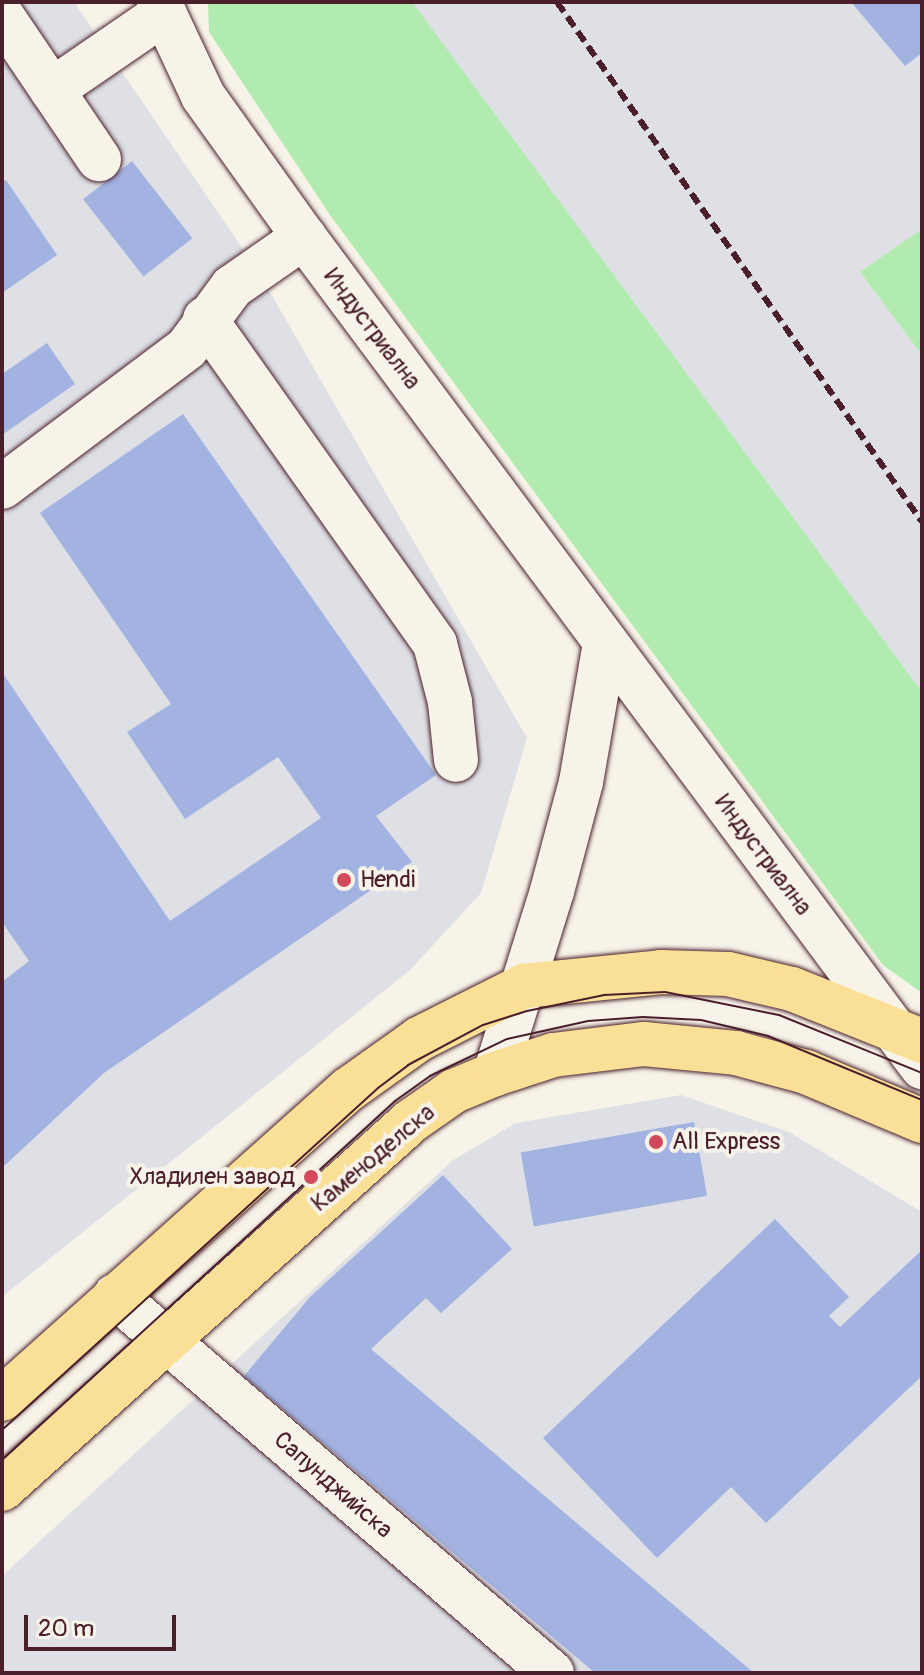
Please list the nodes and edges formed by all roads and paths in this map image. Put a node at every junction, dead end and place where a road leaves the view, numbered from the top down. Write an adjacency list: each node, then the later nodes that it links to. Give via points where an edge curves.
1 (152, 6): 3 (street); 5 (street, Индустриална, via 203,96)
2 (2, 16): 3 (street)
3 (44, 78): 4 (street)
4 (99, 159)
5 (304, 237): 6 (street, via 232,287); 8 (street, Индустриална)
6 (205, 319): 7 (street, via 187,348); 9 (street, via 435,644 450,702)
7 (2, 487)
8 (605, 643): 10 (street, via 581,782); 11 (street, Индустриална)
9 (456, 760)
10 (524, 986): 11 (main road, via 661,972 728,974 792,989); 13 (street); 15 (main road, via 419,1039 349,1089)
11 (906, 1034): 12 (street, Индустриална)
12 (922, 1067)
13 (495, 1074): 14 (main road, Каменоделска, via 553,1055 644,1044 736,1053 806,1072); 16 (main road, Каменоделска, via 454,1091 411,1121)
14 (922, 1121)
15 (115, 1296): 16 (street, Сапунджийска); 17 (main road)
16 (165, 1341): 18 (main road, Каменоделска); 19 (street, Сапунджийска)
17 (2, 1399)
18 (2, 1489)
19 (552, 1673)

